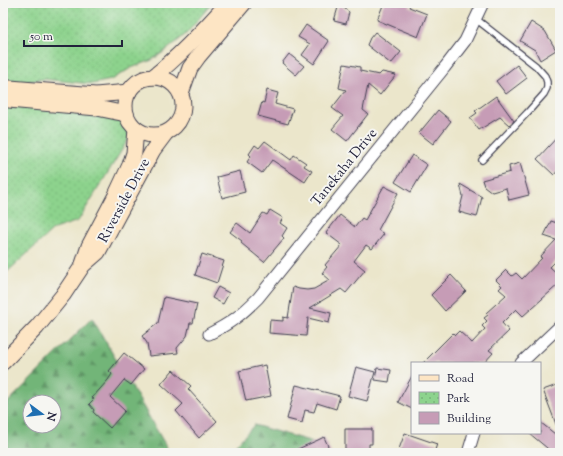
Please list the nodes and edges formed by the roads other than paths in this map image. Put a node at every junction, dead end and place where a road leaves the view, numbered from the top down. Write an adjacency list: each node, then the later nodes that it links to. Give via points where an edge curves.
1 (228, 3): 5 (main road, via 188,47)
2 (244, 3): 8 (main road, via 190,68)
3 (483, 3): 4 (street, Tanekaha Drive)
4 (476, 19): 13 (lane, via 536,66 547,82 544,94); 16 (street, Tanekaha Drive, via 465,41 445,67 258,298 229,324)
5 (153, 77): 7 (main road, via 138,82); 8 (main road, via 166,79)
6 (3, 89): 7 (main road, via 96,95)
7 (129, 92): 10 (main road, via 126,98)
8 (181, 93): 12 (main road, via 182,113 178,122)
9 (3, 97): 10 (main road, via 9,100 97,108)
10 (126, 114): 11 (main road)
11 (136, 129): 12 (main road, via 144,134); 14 (main road, Riverside Drive, via 130,165 89,246)
12 (165, 134): 14 (main road, Riverside Drive, via 153,150 98,252)
13 (482, 160)
14 (83, 265): 17 (main road, Riverside Drive, via 37,327)
15 (560, 326): 18 (street)
16 (210, 334)
17 (3, 362)
18 (522, 362)
19 (474, 434): 20 (street)
20 (468, 453)

